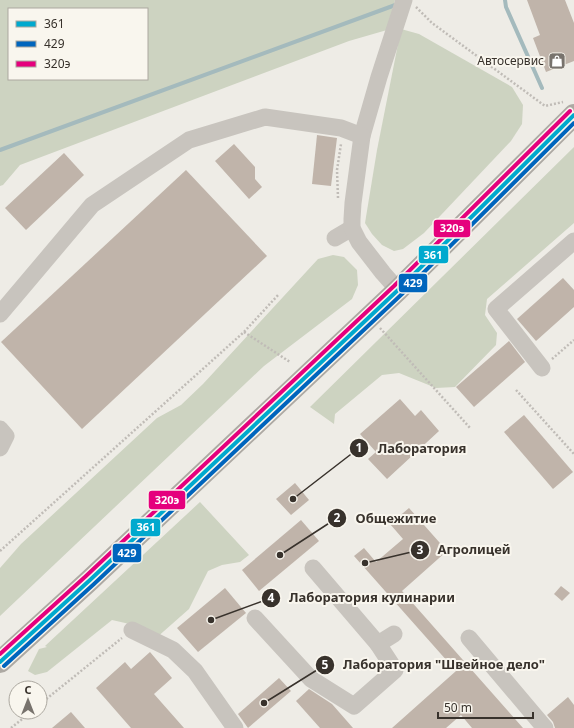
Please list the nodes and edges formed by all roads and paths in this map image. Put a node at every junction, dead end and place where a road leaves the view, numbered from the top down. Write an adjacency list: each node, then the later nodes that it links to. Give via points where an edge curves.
1 (409, 2): 2 (path, via 432,23 545,106); 4 (street, via 381,70)
2 (570, 108): 9 (main road)
3 (343, 129): 4 (street); 5 (path, via 337,170); 11 (street, via 265,117 189,140 92,205)
4 (362, 136): 6 (street)
5 (338, 199)
6 (352, 228): 7 (street); 9 (street, via 382,273)
7 (335, 238)
8 (574, 241): 16 (street, via 496,309)
9 (398, 290): 29 (main road)
10 (279, 294): 13 (path)
11 (0, 314)
12 (380, 328): 19 (path)
13 (244, 332): 15 (path); 22 (path)
14 (574, 340): 16 (path)
15 (290, 362)
16 (542, 368)
17 (516, 390): 21 (path)
18 (0, 429): 20 (street, via 6,436)
19 (471, 430)
20 (0, 448)
21 (574, 454)
22 (0, 551)
23 (313, 568): 28 (street)
24 (256, 618): 28 (street, via 311,680 354,706 395,670)
25 (132, 630): 30 (path); 33 (street, via 173,650 195,671)
26 (394, 634): 28 (street)
27 (469, 638): 34 (street)
28 (378, 644)
29 (0, 662)
30 (48, 698)
31 (21, 720): 32 (path)
32 (11, 728)
33 (235, 728)
34 (545, 728)

